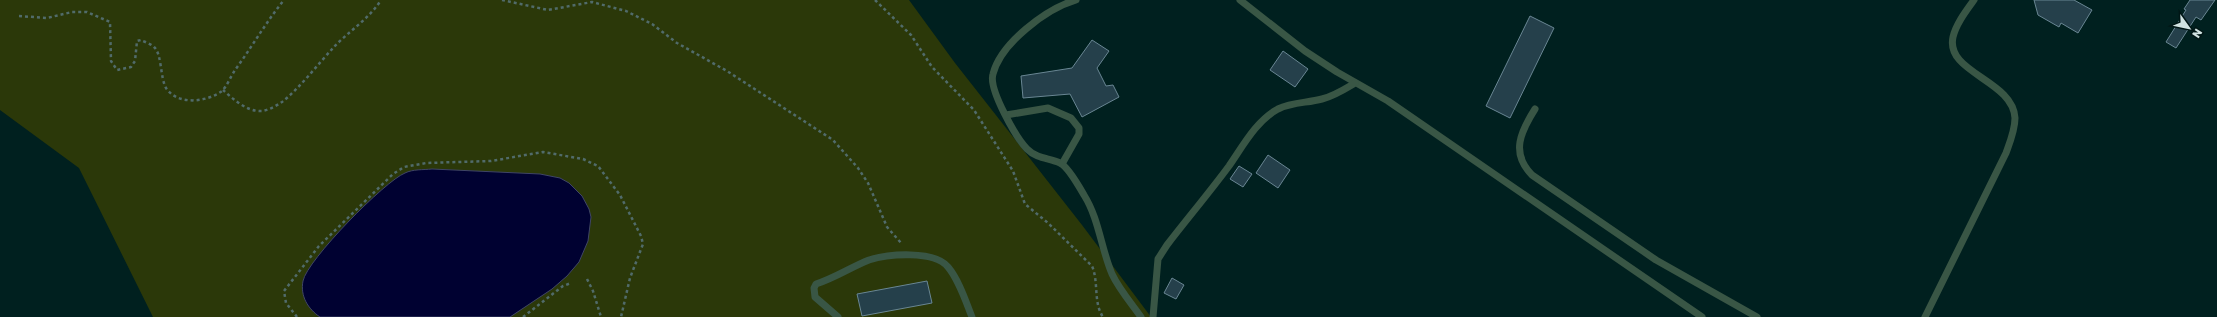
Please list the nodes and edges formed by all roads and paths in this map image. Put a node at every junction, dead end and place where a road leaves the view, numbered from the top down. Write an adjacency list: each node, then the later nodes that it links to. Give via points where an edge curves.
1 (284, 0): 10 (path)
2 (381, 0): 10 (path, via 368,16 335,45 276,106 264,111 253,110)
3 (502, 0): 14 (path, via 548,10 592,2 626,11 652,24 677,43 727,71 840,147 868,183 892,234)
4 (875, 0): 23 (path, via 911,35 932,67 974,110 1013,171 1024,204 1048,223 1092,266 1096,275 1098,304)
5 (1076, 0): 12 (lane, via 1037,22 1018,36 1002,53 992,75 994,93)
6 (1240, 0): 9 (lane, via 1305,51)
7 (1974, 0): 28 (lane, via 1952,38 1954,51 1960,63 2003,94 2012,107 2015,118 2013,132 2006,153)
8 (20, 16): 10 (path, via 47,18 72,12 87,12 110,22 111,61 117,70 131,67 135,61 137,42 141,40 157,51 166,88 180,99 202,99)
9 (1355, 83): 25 (lane, via 1322,99 1291,104 1278,110 1266,118 1245,141 1158,259); 26 (lane, via 1388,101)
10 (223, 90)
11 (1535, 109): 27 (lane, via 1524,126 1519,141 1519,154 1525,169 1656,260)
12 (1006, 115): 13 (lane, via 1027,149 1036,156); 13 (lane, via 1048,108 1071,118 1079,128 1079,134)
13 (1062, 164): 24 (lane, via 1084,195 1095,218 1112,275)
14 (913, 255): 21 (lane, via 871,260 816,284 815,297); 22 (lane, via 934,258 949,268)
15 (587, 279): 19 (path)
16 (571, 283): 18 (path, via 563,286)
17 (297, 317): 20 (path, via 286,303 284,291 291,280 347,217 374,190 404,167 444,162 491,161 543,152 583,159 598,166 620,195 641,236 642,248 630,278)
18 (523, 317)
19 (600, 317)
20 (621, 317)
21 (838, 317)
22 (972, 317)
23 (1103, 317)
24 (1141, 317)
25 (1153, 317)
26 (1702, 317)
27 (1757, 317)
28 (1924, 317)

